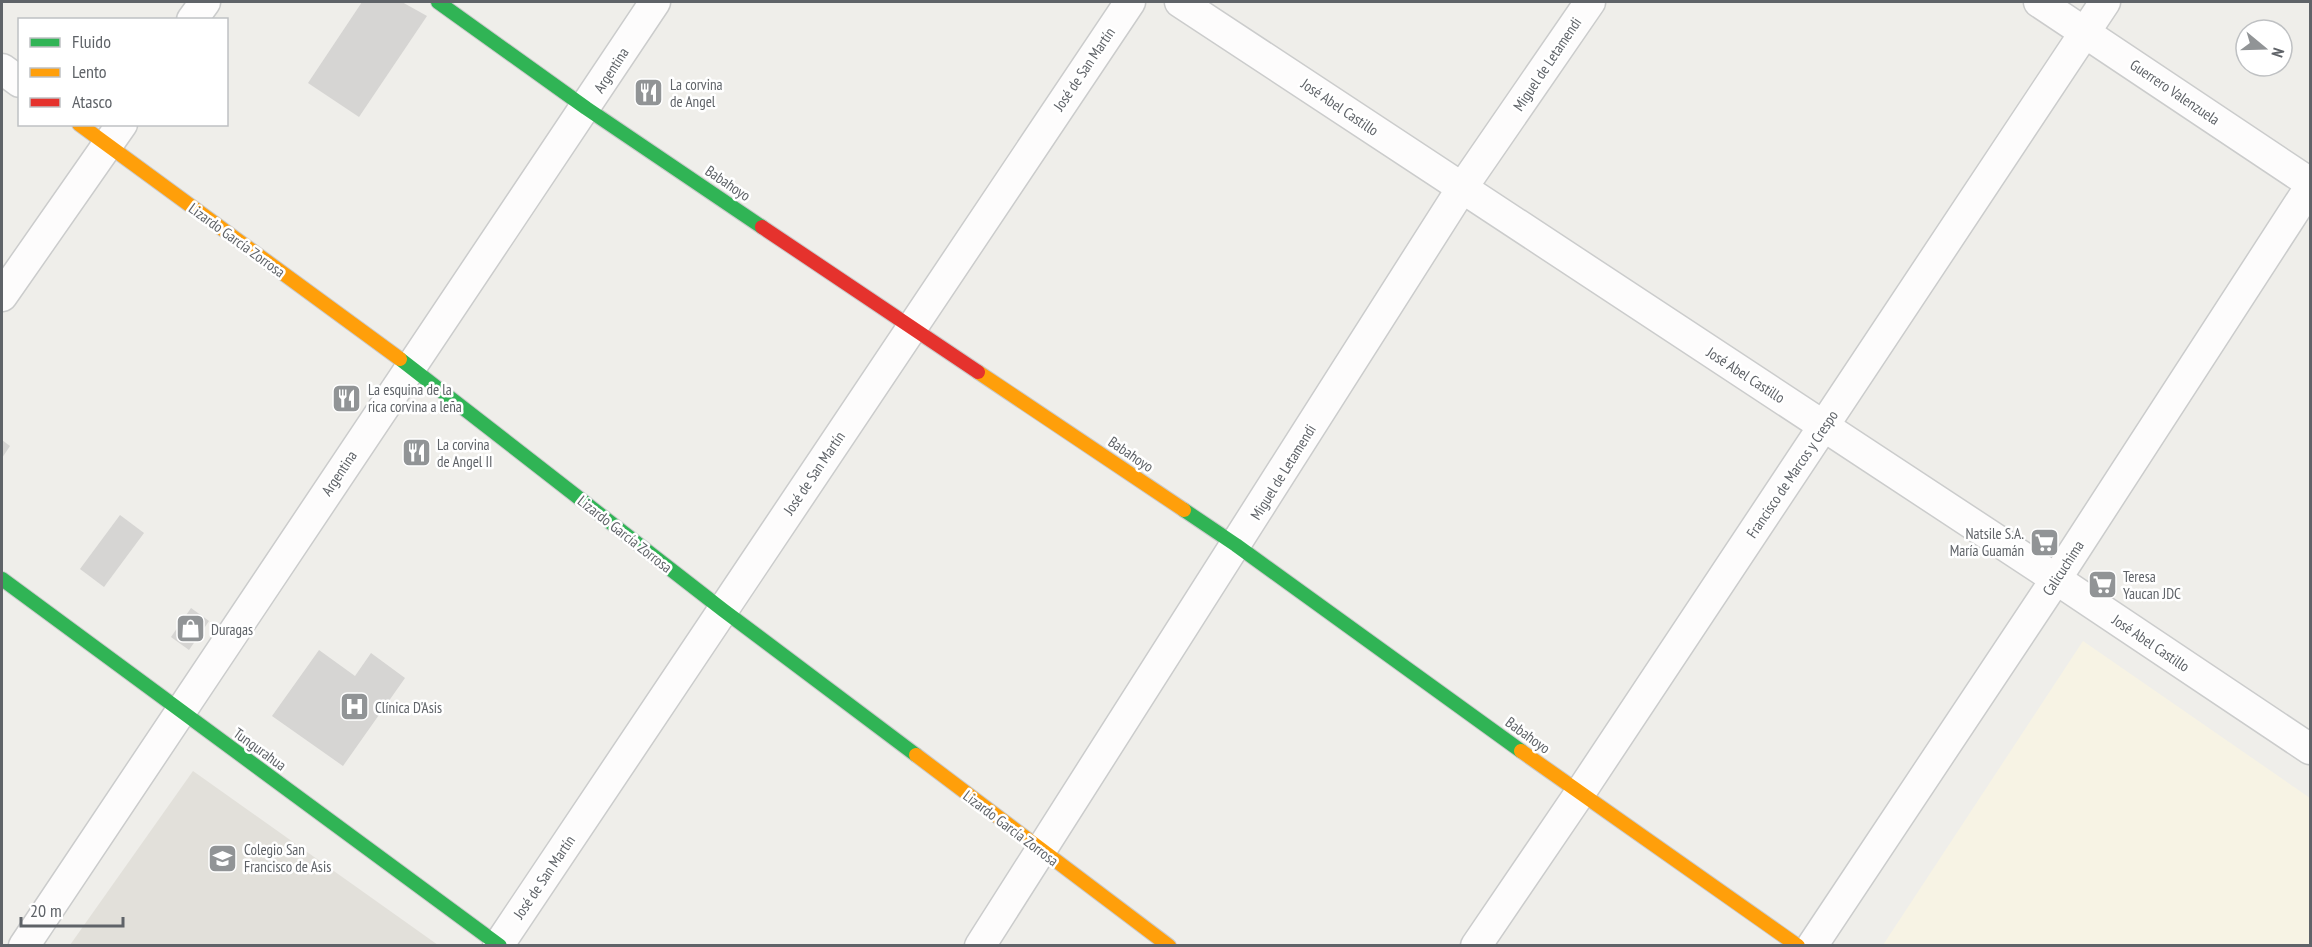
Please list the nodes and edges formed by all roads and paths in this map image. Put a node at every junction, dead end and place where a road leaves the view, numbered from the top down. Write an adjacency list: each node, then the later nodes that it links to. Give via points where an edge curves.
1 (205, 2): 9 (street)
2 (438, 2): 13 (street, Babahoyo)
3 (655, 2): 13 (street, Argentina)
4 (1130, 2): 19 (street, José de San Martín)
5 (1180, 2): 17 (street, José Abel Castillo)
6 (1590, 2): 17 (street, Miguel de Letamendi)
7 (2039, 2): 10 (street, Guerrero Valenzuela)
8 (2105, 2): 10 (street, Francisco de Marcos y Crespo)
9 (193, 18)
10 (2086, 32): 16 (street, Guerrero Valenzuela); 21 (street, Francisco de Marcos y Crespo)
11 (2, 69): 12 (street)
12 (18, 81)
13 (586, 108): 19 (street, Babahoyo); 20 (street, Argentina)
14 (86, 126): 15 (street, Lizardo García Zorrosa)
15 (115, 135): 18 (street); 20 (street, Lizardo García Zorrosa)
16 (2310, 185): 24 (street, Calicuchima)
17 (1462, 188): 21 (street, José Abel Castillo); 22 (street, Miguel de Letamendi)
18 (2, 296)
19 (912, 327): 22 (street, Babahoyo); 25 (street, José de San Martín)
20 (410, 366): 25 (street, Lizardo García Zorrosa); 26 (street, Argentina)
21 (1824, 426): 24 (street, José Abel Castillo); 28 (street, Francisco de Marcos y Crespo)
22 (1236, 545): 28 (street, Babahoyo); 29 (street, Miguel de Letamendi)
23 (2, 579): 26 (street, Tungurahua)
24 (2056, 579): 27 (street, José Abel Castillo); 36 (street, Calicuchima)
25 (723, 610): 29 (street, Lizardo García Zorrosa); 31 (street, José de San Martín)
26 (180, 711): 30 (street, Argentina); 31 (street, Tungurahua)
27 (2310, 749)
28 (1580, 793): 34 (street, Francisco de Marcos y Crespo); 35 (street, Babahoyo)
29 (1041, 852): 32 (street, Miguel de Letamendi); 33 (street, Lizardo García Zorrosa)
30 (24, 945)
31 (499, 945)
32 (980, 945)
33 (1169, 945)
34 (1476, 945)
35 (1798, 945)
36 (1812, 945)

